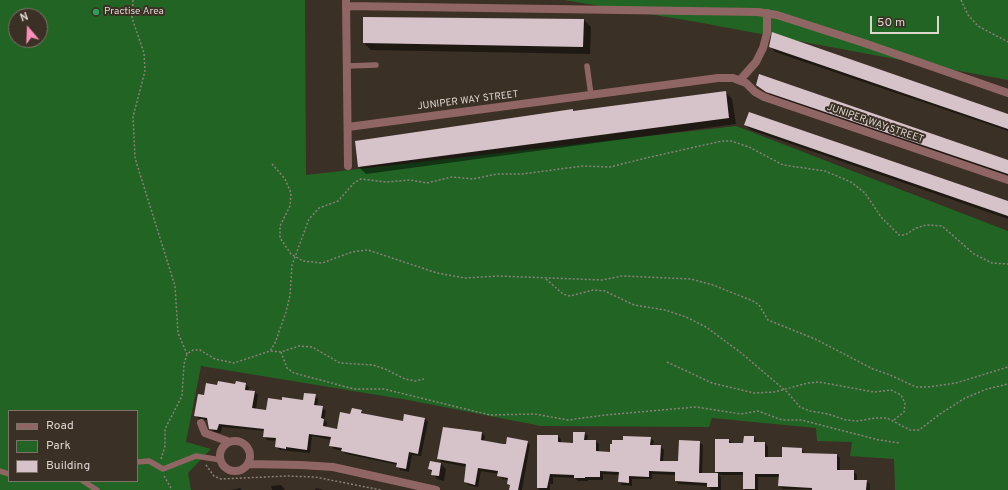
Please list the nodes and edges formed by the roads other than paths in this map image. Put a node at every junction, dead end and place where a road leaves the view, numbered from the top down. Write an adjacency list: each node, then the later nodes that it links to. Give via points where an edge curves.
1 (346, 3): 2 (street, via 738,10); 4 (street)
2 (767, 13): 6 (street, via 767,33 763,48 756,62); 7 (street, via 870,45)
3 (376, 65): 4 (lane)
4 (347, 66): 9 (street)
5 (587, 66): 8 (lane)
6 (740, 80): 8 (street, JUNIPER WAY STREET, via 718,78); 11 (street, JUNIPER WAY STREET, via 764,97)
7 (1008, 93)
8 (591, 95): 9 (street, JUNIPER WAY STREET)
9 (348, 127): 10 (street)
10 (348, 166)
11 (1008, 180)
12 (201, 423): 13 (street, via 205,433)
13 (230, 442): 14 (street, via 222,451); 16 (street, via 246,446 250,455)
14 (221, 460): 15 (lane, via 192,457 163,469 149,461); 16 (street, via 226,468 235,471)
15 (138, 462)
16 (248, 464): 19 (street, via 333,467)
17 (86, 482): 18 (lane)
18 (97, 490)
19 (436, 490)

